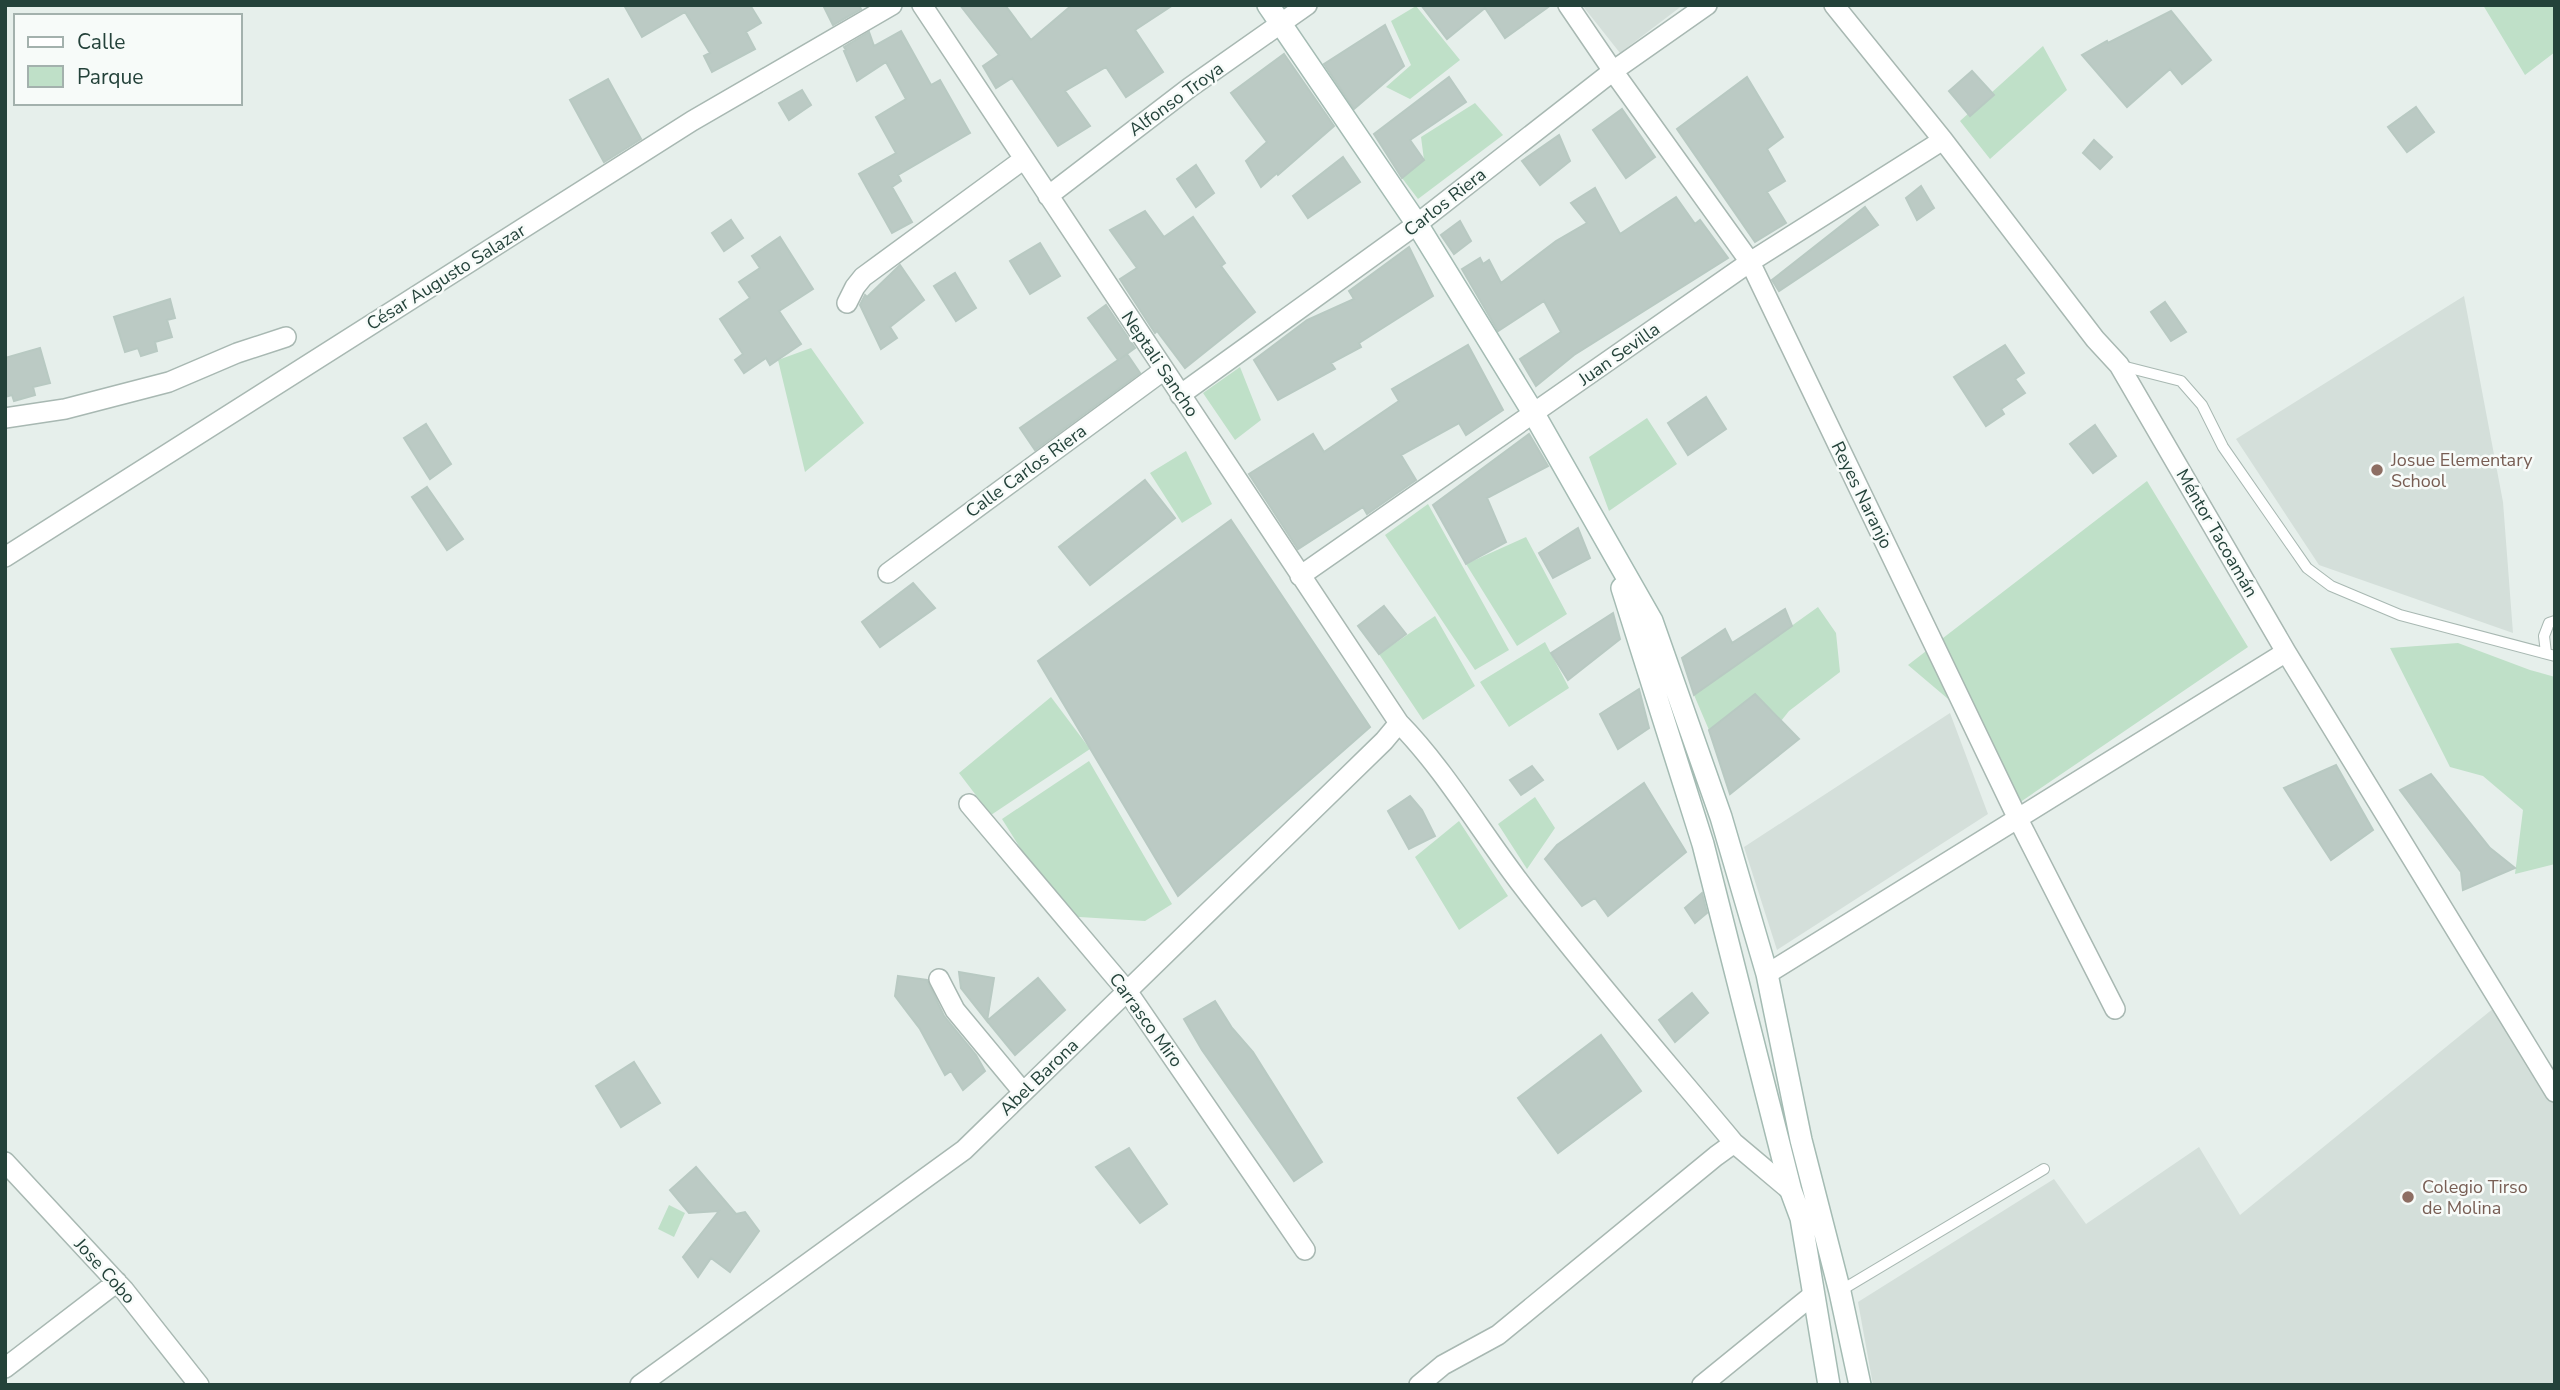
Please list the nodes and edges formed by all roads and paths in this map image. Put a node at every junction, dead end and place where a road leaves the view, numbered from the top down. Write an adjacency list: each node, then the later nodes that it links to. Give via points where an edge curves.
1 (892, 5): 23 (street, César Augusto Salazar, via 692,121)
2 (922, 5): 11 (street, Neptali Sancho)
3 (1268, 5): 8 (street)
4 (1307, 5): 8 (street, Alfonso Troya)
5 (1568, 5): 9 (street, Reyes Naranjo)
6 (1707, 5): 9 (street, Carlos Riera)
7 (1834, 5): 10 (street, Méntor Tacoamán)
8 (1280, 23): 12 (street, Alfonso Troya); 13 (street)
9 (1613, 71): 13 (street, Carlos Riera); 14 (street, Reyes Naranjo)
10 (1943, 140): 14 (street, Juan Sevilla); 17 (street, Méntor Tacoamán)
11 (1024, 159): 12 (street, Neptali Sancho); 15 (street, via 863,277)
12 (1048, 196): 18 (street, Neptali Sancho)
13 (1417, 224): 19 (street, Carlos Riera); 20 (street)
14 (1750, 262): 20 (street, Juan Sevilla); 31 (street, Reyes Naranjo)
15 (847, 303)
16 (286, 337): 21 (street, via 237,352 169,382 65,409)
17 (2119, 365): 27 (street, Méntor Tacoamán); 28 (lane, via 2181,381 2202,405 2223,447 2307,568 2331,586 2400,615)
18 (1164, 370): 19 (street, Neptali Sancho); 24 (street, Calle Carlos Riera)
19 (1180, 395): 25 (street, Neptali Sancho)
20 (1534, 414): 22 (street); 25 (street, Juan Sevilla)
21 (5, 418)
22 (1612, 552): 32 (street, via 1652,621 1721,817); 41 (street, via 1703,844)
23 (5, 557)
24 (888, 573)
25 (1300, 576): 29 (street, Neptali Sancho)
26 (2555, 621): 28 (lane, via 2549,623 2544,636)
27 (2286, 652): 31 (street); 37 (street, Méntor Tacoamán)
28 (2550, 654)
29 (1399, 723): 34 (street, Abel Barona); 38 (street, Neptali Sancho, via 1419,743 1542,912)
30 (969, 804): 34 (street, Carrasco Miro)
31 (2018, 819): 32 (street); 35 (street, Reyes Naranjo)
32 (1767, 974): 44 (street, via 1801,1140)
33 (939, 979): 36 (street, via 955,1010)
34 (1127, 991): 36 (street, Abel Barona); 42 (street, Carrasco Miro)
35 (2115, 1009)
36 (1023, 1092): 48 (street, Abel Barona, via 964,1150)
37 (2555, 1092)
38 (1734, 1143): 41 (street, Neptali Sancho); 49 (street, via 1499,1335 1443,1365)
39 (5, 1162): 43 (street, Jose Cobo)
40 (2044, 1169): 44 (lane)
41 (1791, 1191): 45 (street, via 1801,1218)
42 (1305, 1250)
43 (117, 1282): 46 (street); 47 (street, Jose Cobo)
44 (1840, 1292): 52 (street)
45 (1814, 1294): 50 (street); 51 (street)
46 (5, 1368)
47 (200, 1385)
48 (640, 1385)
49 (1419, 1385)
50 (1702, 1385)
51 (1829, 1385)
52 (1860, 1385)

